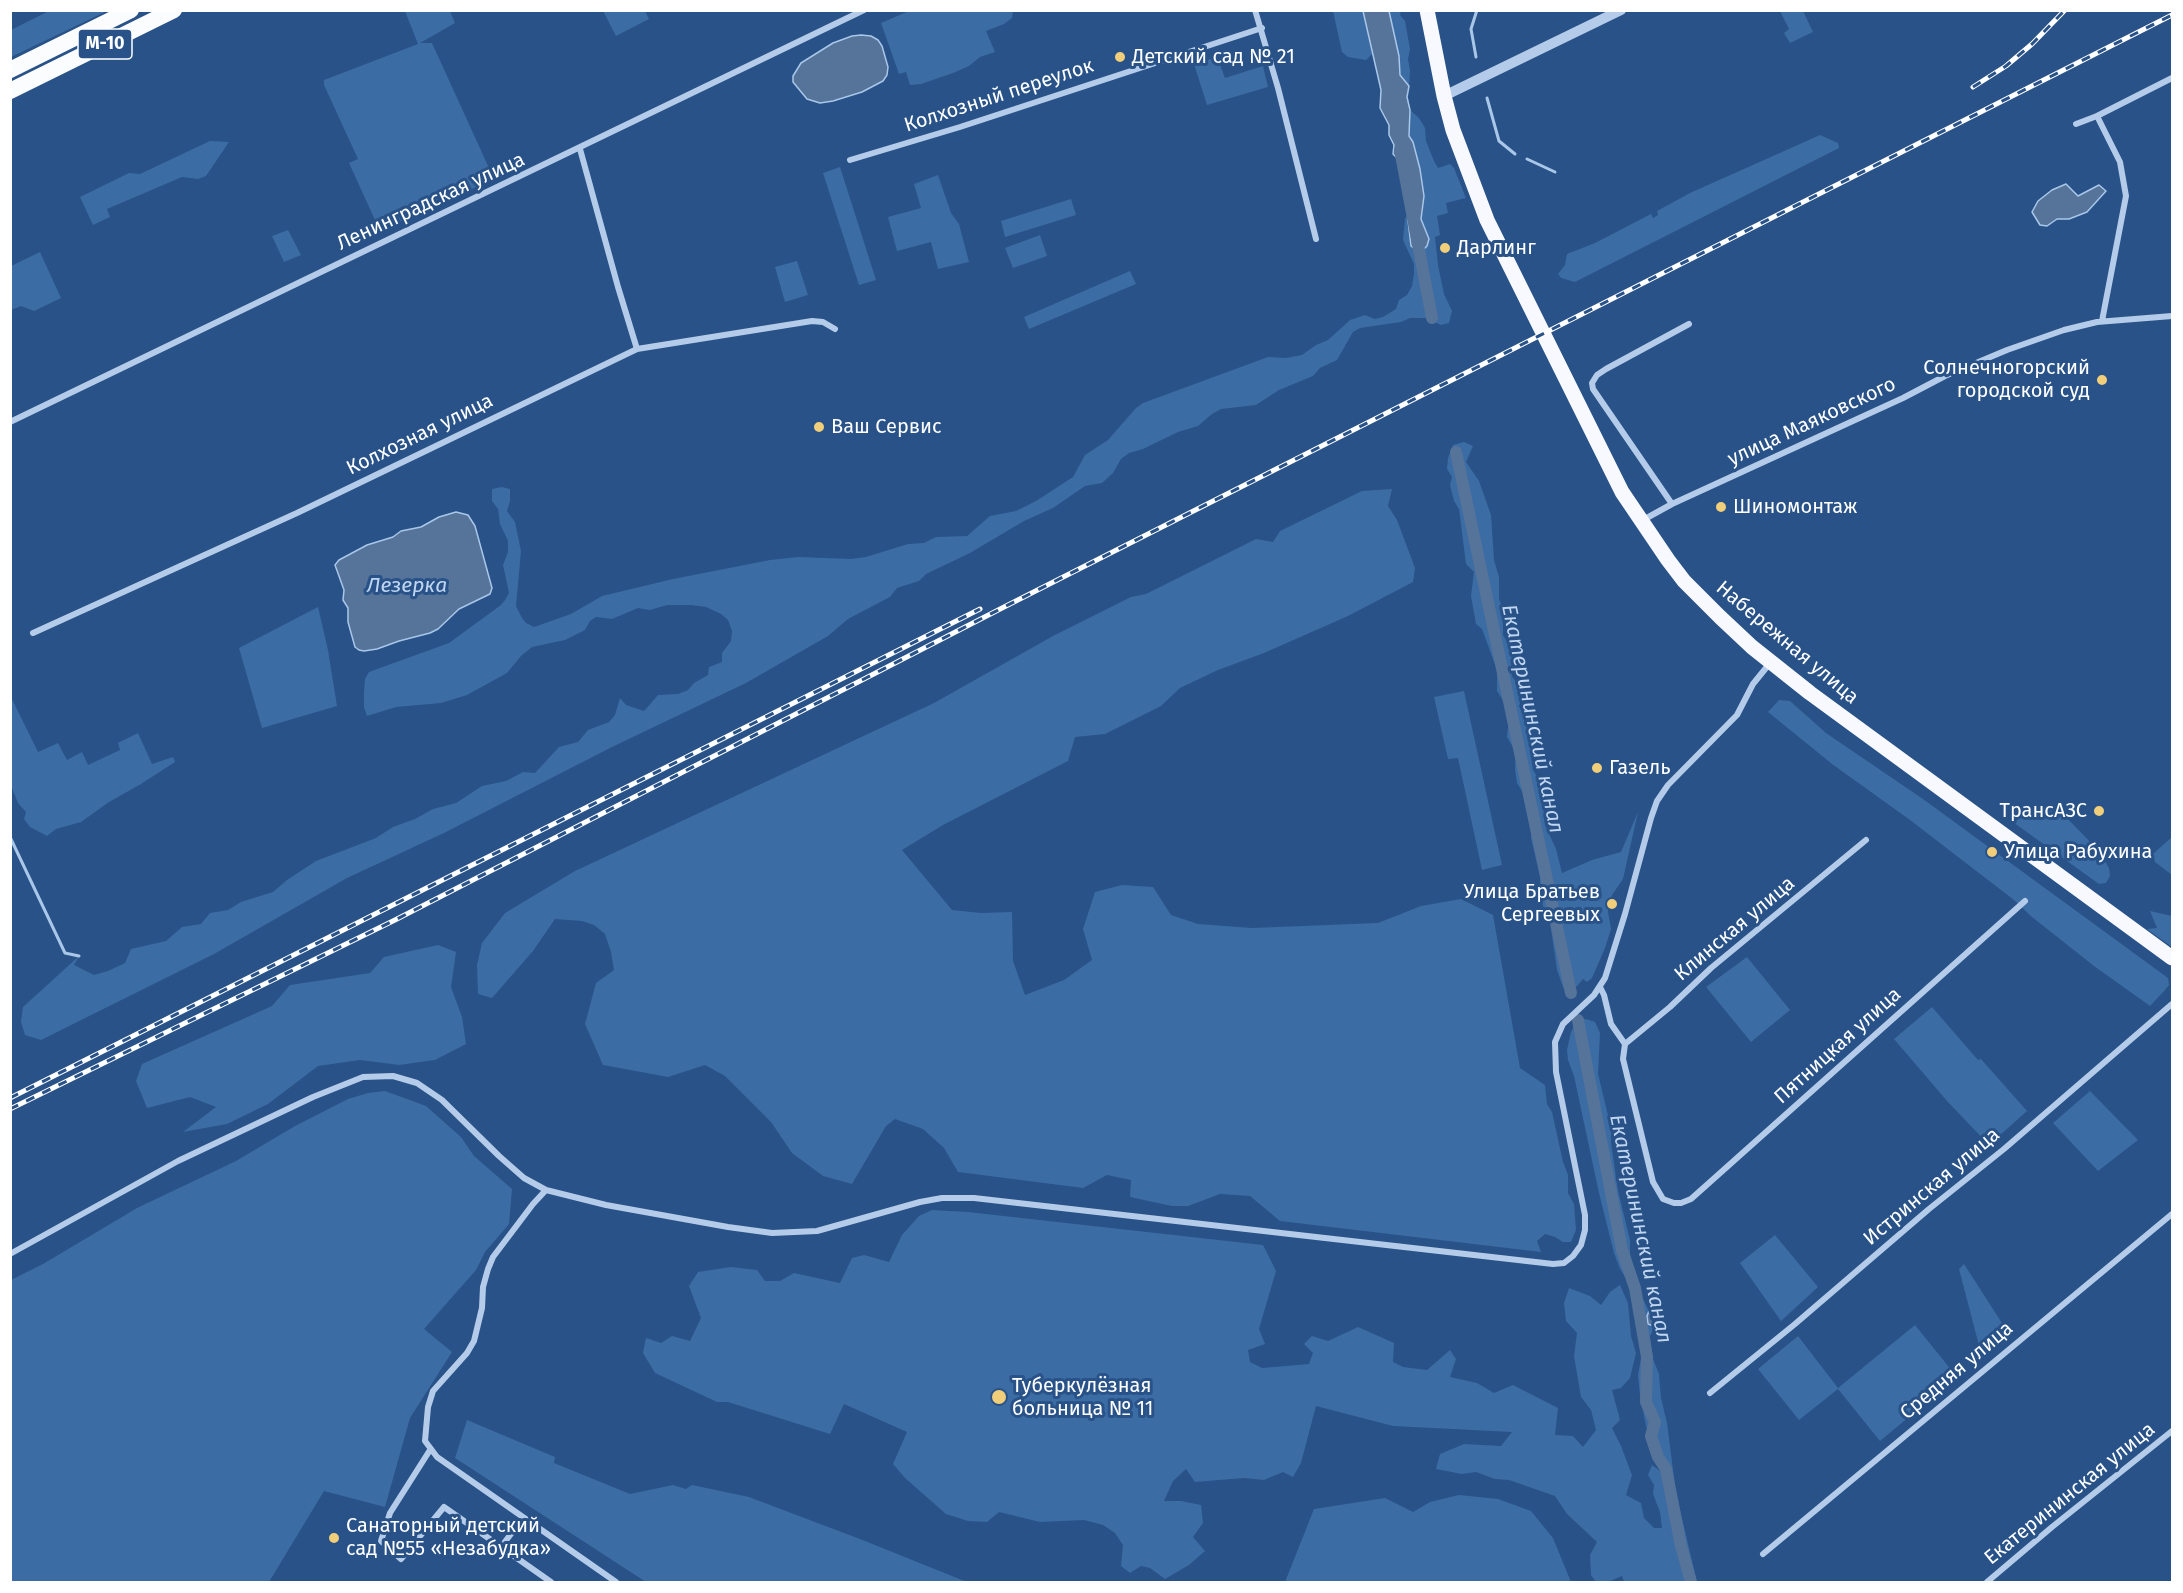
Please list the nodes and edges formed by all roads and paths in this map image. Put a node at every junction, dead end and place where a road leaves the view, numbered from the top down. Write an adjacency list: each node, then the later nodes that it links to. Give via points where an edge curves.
1 (131, 10): 8 (highway, М-10)
2 (174, 10): 10 (highway, М-10)
3 (864, 10): 14 (street, Ленинградская улица)
4 (1255, 10): 7 (street)
5 (1427, 10): 11 (main road, Набережная улица)
6 (1621, 10): 11 (street)
7 (1262, 28): 15 (street, Колхозный переулок); 16 (street)
8 (10, 69)
9 (2171, 78): 12 (street)
10 (10, 91)
11 (1444, 96): 24 (main road, Набережная улица, via 1464,161 1500,248)
12 (2097, 116): 13 (street); 18 (street, via 2120,162 2126,190)
13 (2076, 124)
14 (580, 149): 21 (street); 22 (street, Ленинградская улица)
15 (849, 160)
16 (1316, 238)
17 (2172, 316): 18 (street, улица Маяковского)
18 (2102, 321): 23 (street, улица Маяковского, via 2064,330 1984,359)
19 (1689, 324): 23 (street, via 1606,369 1592,383)
20 (835, 329): 21 (street, Колхозная улица, via 812,321)
21 (637, 349): 25 (street, Колхозная улица, via 286,518)
22 (10, 422)
23 (1672, 504): 24 (street, улица Маяковского)
24 (1640, 522): 26 (main road, Набережная улица, via 1696,594)
25 (33, 633)
26 (1771, 662): 29 (main road, Набережная улица); 30 (street, via 1753,684 1737,715 1657,801 1614,952)
27 (1866, 840): 32 (street, Клинская улица)
28 (2025, 901): 32 (street, Пятницкая улица, via 1691,1199 1681,1203 1668,1202 1653,1182 1623,1059)
29 (2172, 958)
30 (1600, 987): 32 (street, via 1611,1024); 33 (street, via 1569,1017 1555,1042 1556,1072 1585,1215 1581,1245 1564,1263 974,1198 931,1200 825,1229 772,1233 606,1205)
31 (2172, 1004): 36 (street, Истринская улица)
32 (1625, 1044)
33 (546, 1190): 35 (street, via 524,1178 442,1100 417,1083 393,1076 363,1077 178,1161); 38 (street, via 494,1257 483,1287 474,1341 433,1391 425,1441)
34 (2172, 1214): 41 (street, Средняя улица)
35 (10, 1254)
36 (1710, 1393)
37 (2172, 1431): 44 (street, Екатерининская улица)
38 (430, 1450): 39 (street); 40 (street, via 390,1513 381,1541 401,1559 444,1507)
39 (523, 1518): 40 (street); 43 (street)
40 (501, 1547): 42 (street)
41 (1763, 1554)
42 (551, 1582)
43 (614, 1582)
44 (1988, 1582)

